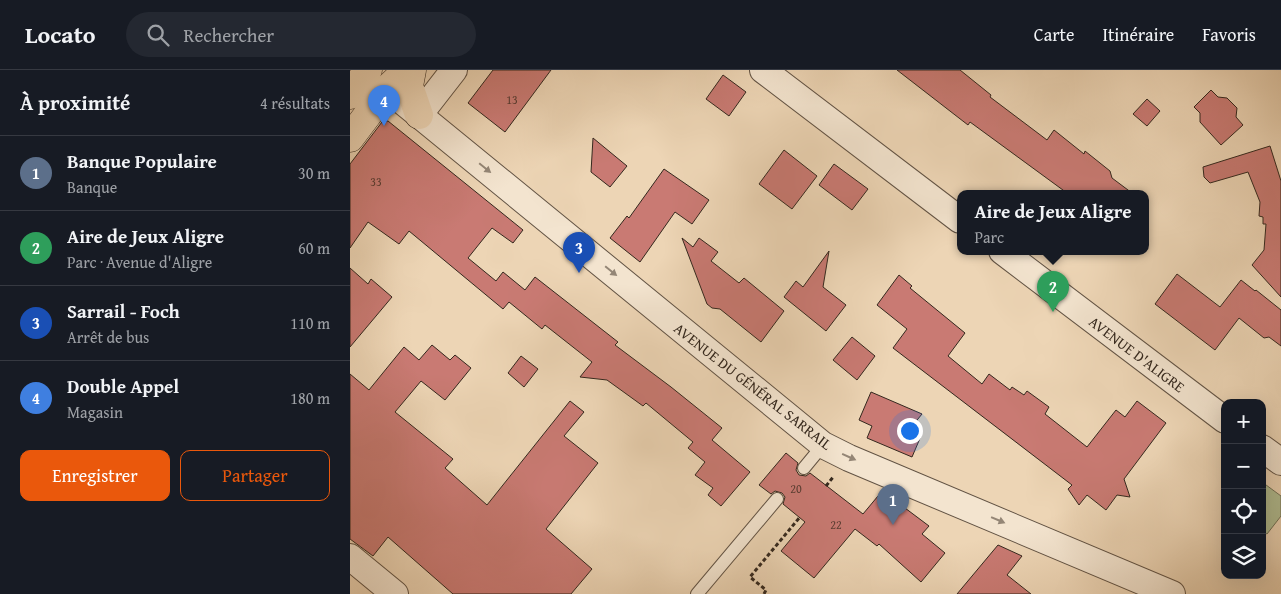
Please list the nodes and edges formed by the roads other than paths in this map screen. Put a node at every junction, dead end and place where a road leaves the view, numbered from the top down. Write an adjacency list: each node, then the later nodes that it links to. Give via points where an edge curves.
1 (368, 70): 7 (main road)
2 (407, 70): 6 (main road)
3 (412, 70): 8 (main road, via 409,86)
4 (454, 70): 8 (street)
5 (763, 70): 10 (street)
6 (387, 89): 8 (street, AVENUE DU GÉNÉRAL SARRAIL); 9 (main road)
7 (350, 95)
8 (419, 115): 13 (street, AVENUE DU GÉNÉRAL SARRAIL, one-way to 13)
9 (350, 138)
10 (957, 218)
11 (1007, 255): 12 (street, AVENUE D'ALIGRE)
12 (1221, 417)
13 (823, 445): 16 (lane); 21 (street, AVENUE DU GÉNÉRAL SARRAIL, one-way to 21)
14 (1266, 451): 15 (street)
15 (1281, 462)
16 (804, 468)
17 (777, 500): 20 (lane)
18 (350, 557): 19 (street)
19 (395, 594)
20 (697, 594)
21 (1172, 594)

